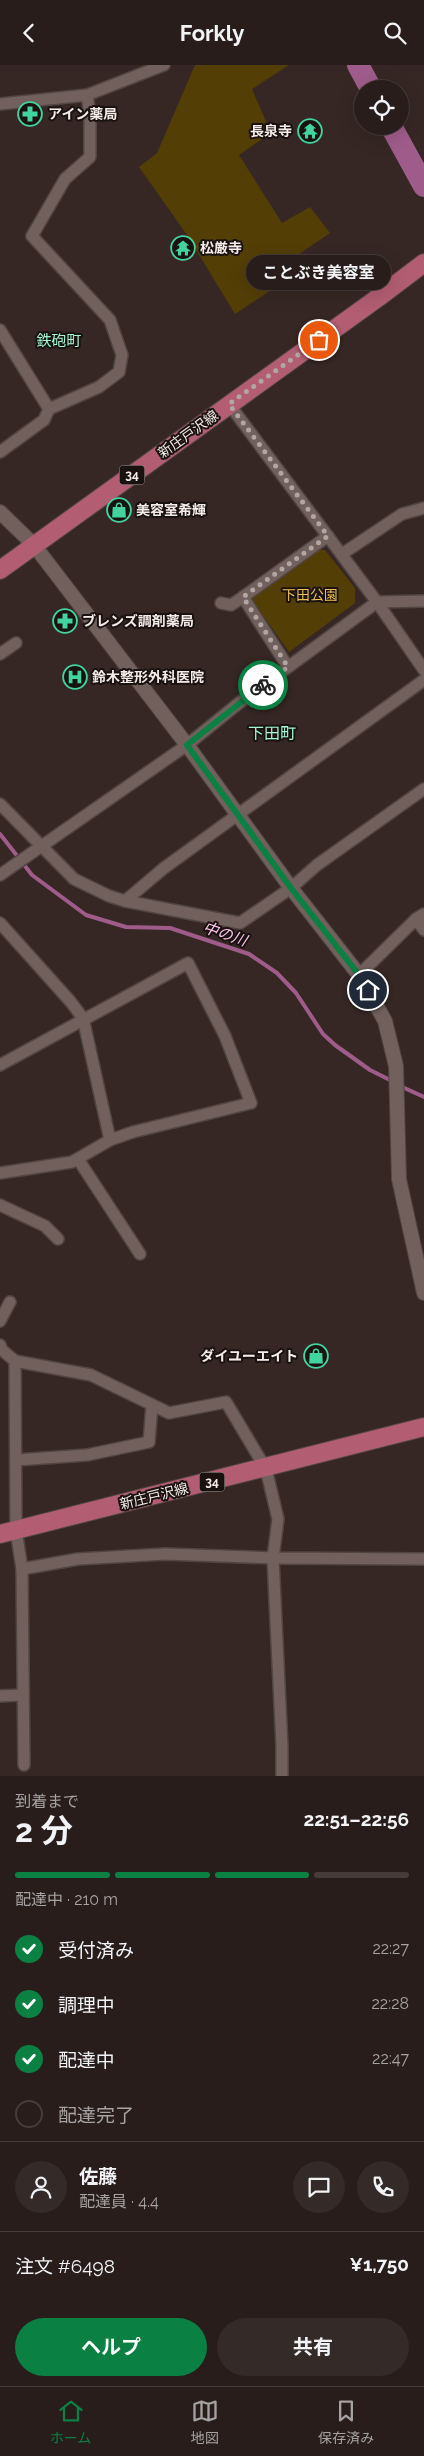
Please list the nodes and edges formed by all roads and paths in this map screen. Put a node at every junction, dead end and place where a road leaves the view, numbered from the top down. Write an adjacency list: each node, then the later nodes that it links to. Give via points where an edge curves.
1 (164, 65): 2 (street)
2 (87, 95): 3 (street); 7 (street, via 90,157 65,179 32,236 110,319 122,355 119,372 99,387)
3 (0, 103)
4 (424, 263): 6 (main road, 新庄戸沢線 / 34)
5 (0, 331): 7 (street)
6 (229, 404): 11 (street); 12 (main road, 新庄戸沢線 / 34)
7 (49, 409): 8 (street, via 44,420)
8 (0, 452)
9 (424, 508): 13 (street, via 402,514)
10 (0, 512): 12 (street)
11 (328, 536): 13 (street); 15 (street)
12 (34, 545): 14 (main road, 新庄戸沢線 / 34); 24 (street)
13 (342, 554): 17 (street)
14 (0, 570)
15 (243, 597): 18 (street, via 231,605); 21 (street)
16 (424, 601): 17 (street)
17 (377, 602): 21 (street); 22 (street)
18 (221, 603)
19 (16, 643): 20 (street)
20 (0, 654)
21 (288, 667): 24 (street)
22 (424, 670)
23 (424, 680): 27 (street)
24 (187, 745): 27 (street); 28 (street)
25 (424, 789): 30 (street, via 317,865)
26 (0, 804): 28 (street)
27 (238, 816): 30 (street); 31 (street, via 164,868)
28 (38, 848): 29 (street); 31 (street, via 74,879)
29 (4, 873)
30 (291, 888): 31 (street, via 240,923); 35 (street)
31 (125, 901)
32 (420, 917): 34 (street); 35 (street)
33 (0, 923): 36 (street, via 70,1001)
34 (424, 930)
35 (359, 975): 44 (street, via 385,1021 396,1066 399,1179)
36 (82, 1019): 37 (street); 38 (street); 38 (street, via 188,963 225,1036 251,1103)
37 (0, 1065)
38 (110, 1140): 39 (street)
39 (78, 1159): 40 (street); 43 (street)
40 (0, 1173)
41 (0, 1205): 42 (street, via 45,1226)
42 (58, 1239)
43 (140, 1254)
44 (424, 1293)
45 (0, 1303): 46 (street, via 10,1302)
46 (0, 1321)
47 (0, 1345): 48 (street)
48 (15, 1361): 49 (street, via 91,1375); 51 (street)
49 (152, 1405): 51 (street, via 149,1442 87,1455); 52 (street, via 169,1413 226,1402)
50 (424, 1427): 52 (main road, 新庄戸沢線 / 34)
51 (16, 1460): 53 (street)
52 (266, 1469): 53 (main road, 新庄戸沢線 / 34); 54 (street, via 278,1519)
53 (8, 1532): 56 (street)
54 (274, 1558): 55 (street); 56 (street, via 165,1553 78,1559); 60 (street)
55 (424, 1559)
56 (22, 1569): 58 (street)
57 (0, 1695): 58 (street)
58 (23, 1695): 59 (street)
59 (24, 1765)
60 (282, 1776)

